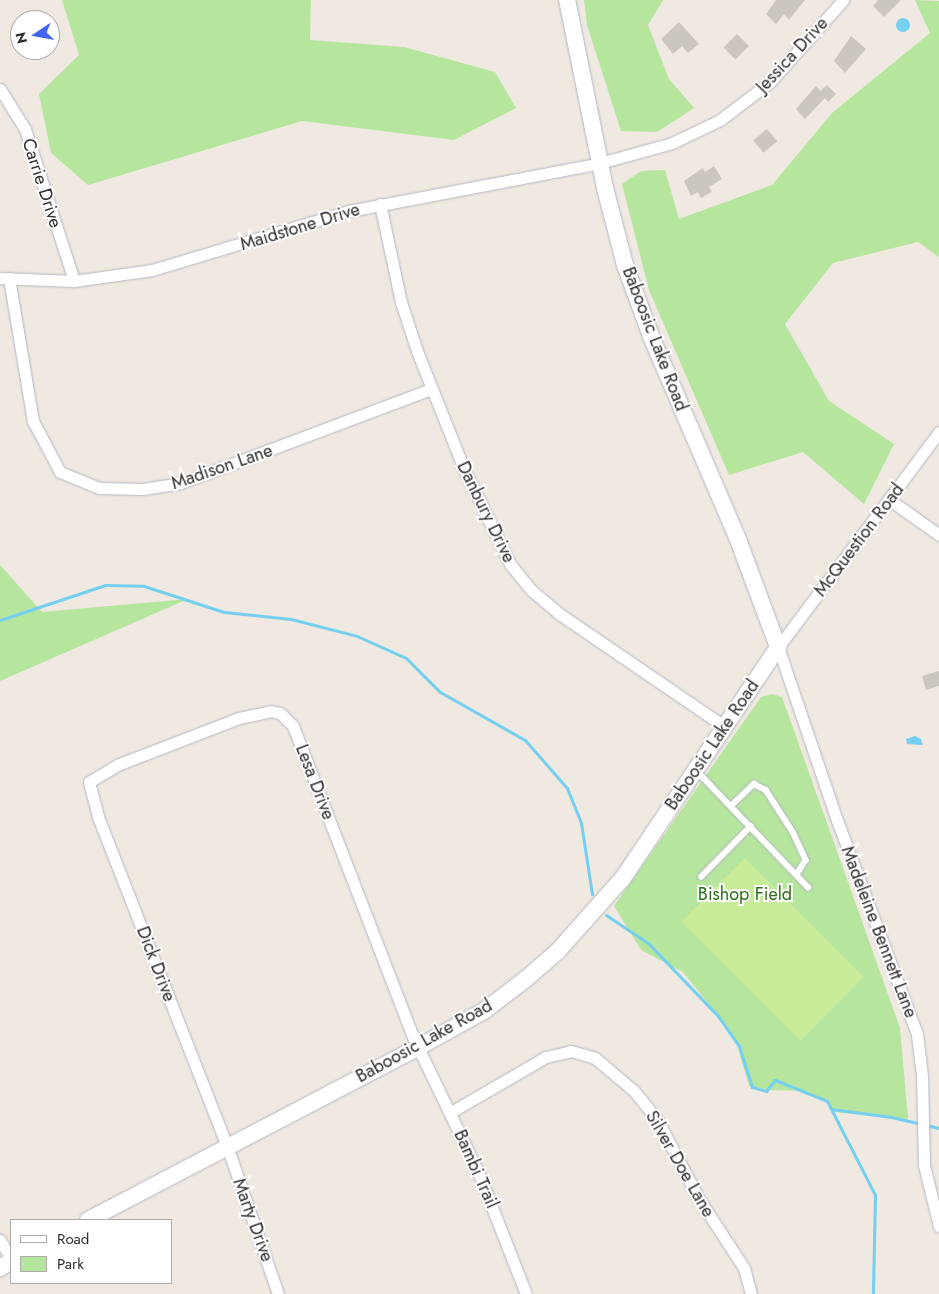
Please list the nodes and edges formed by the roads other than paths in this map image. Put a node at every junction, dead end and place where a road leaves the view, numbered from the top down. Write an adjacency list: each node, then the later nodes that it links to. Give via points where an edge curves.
1 (567, 0): 4 (street, Baboosic Lake Road)
2 (843, 0): 4 (street, Jessica Drive, via 770,82 737,108 672,143)
3 (0, 89): 7 (street, Carrie Drive, via 24,129)
4 (600, 163): 5 (street, Maidstone Drive); 12 (street, Baboosic Lake Road, via 611,214 637,300 737,537)
5 (380, 204): 7 (street, Maidstone Drive, via 310,221 152,270); 8 (street, Danbury Drive, via 401,302)
6 (4, 278): 7 (street, Maidstone Drive); 8 (street, Madison Lane, via 33,421 60,472 99,488 143,489 182,483)
7 (74, 281)
8 (431, 389): 13 (street, Danbury Drive, via 489,522 510,564 531,590 561,615)
9 (939, 432): 10 (street, McQuestion Road)
10 (890, 500): 11 (street); 12 (street, McQuestion Road)
11 (939, 535)
12 (778, 647): 13 (street, Baboosic Lake Road); 25 (street, Madeleine Bennett Lane, via 837,820 917,1034 922,1076 924,1165)
13 (724, 726): 14 (street, Baboosic Lake Road)
14 (694, 768): 16 (lane); 21 (street, Baboosic Lake Road, via 623,878 557,952 484,1011)
15 (89, 782): 21 (street, Lesa Drive, via 117,765 251,714 271,711 287,718 298,737); 23 (street, Dick Drive, via 98,816)
16 (731, 806): 17 (lane); 18 (lane, via 754,784 766,790 806,860)
17 (751, 826): 18 (lane); 19 (lane)
18 (797, 875): 20 (lane)
19 (701, 877)
20 (808, 887)
21 (417, 1048): 22 (street, Bambi Trail); 23 (street, Baboosic Lake Road)
22 (451, 1112): 29 (street, Bambi Trail, via 504,1233); 30 (street, Silver Doe Lane, via 546,1057 571,1051 595,1058 634,1091 658,1121 699,1199 744,1268)
23 (227, 1146): 24 (street, Baboosic Lake Road); 28 (street, Marty Drive)
24 (90, 1219)
25 (939, 1226)
26 (0, 1240): 27 (street)
27 (10, 1258)
28 (278, 1294)
29 (526, 1294)
30 (751, 1294)

